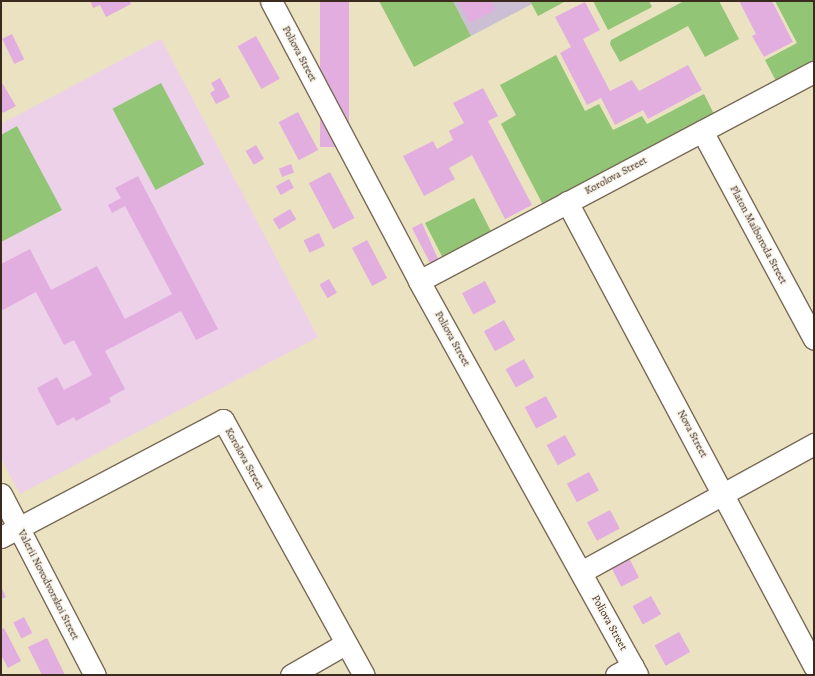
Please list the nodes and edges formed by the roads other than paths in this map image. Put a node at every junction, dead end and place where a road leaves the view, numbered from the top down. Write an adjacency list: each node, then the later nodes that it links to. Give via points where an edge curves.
1 (271, 1): 5 (street, Poliova Street)
2 (814, 72): 3 (street, Korolova Street)
3 (702, 131): 4 (street, Korolova Street); 6 (street, Platon Maiboroda Street)
4 (567, 202): 5 (street, Korolova Street); 9 (street, Nova Street)
5 (419, 281): 11 (street, Poliova Street)
6 (814, 339)
7 (814, 444): 9 (street)
8 (1, 494): 10 (street, Valerii Novodvorskoi Street)
9 (724, 494): 11 (street); 13 (street, Nova Street)
10 (10, 532): 12 (street, Korolova Street, via 223,420); 15 (street, Valerii Novodvorskoi Street)
11 (581, 572): 14 (street, Poliova Street)
12 (345, 644): 16 (street); 17 (street, Korolova Street)
13 (814, 666)
14 (629, 672)
15 (95, 675)
16 (291, 675)
17 (364, 675)

